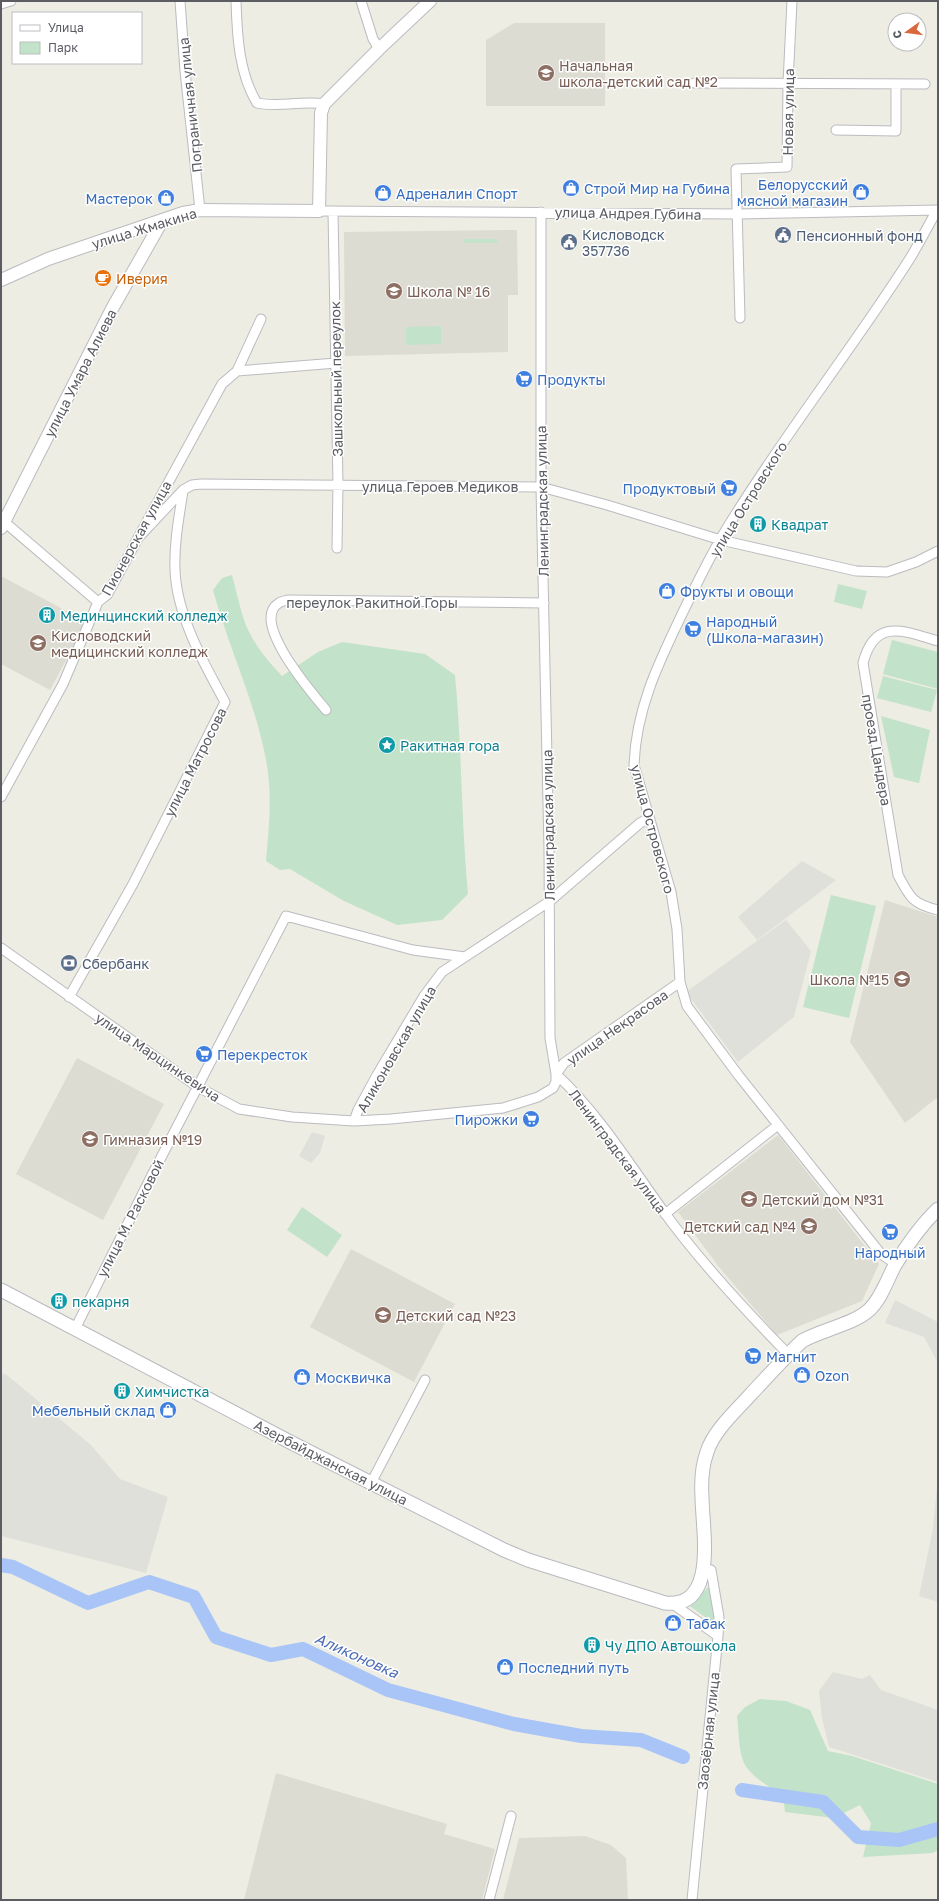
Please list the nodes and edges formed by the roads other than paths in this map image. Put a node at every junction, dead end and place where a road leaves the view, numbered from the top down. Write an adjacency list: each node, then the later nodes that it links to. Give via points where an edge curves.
1 (11, 1): 7 (street)
2 (180, 1): 15 (street, Пограничная улица)
3 (236, 1): 13 (street, via 241,60 249,90 257,103 270,106 312,102)
4 (361, 1): 8 (street, via 373,39)
5 (430, 1): 8 (street)
6 (792, 1): 10 (street, Новая улица)
7 (1, 4)
8 (379, 49): 13 (street)
9 (694, 83): 10 (street)
10 (788, 83): 11 (street); 20 (street, Новая улица, via 787,167 736,169)
11 (896, 84): 12 (street); 14 (street, via 896,131)
12 (925, 84)
13 (324, 104): 17 (street, via 321,113)
14 (836, 130)
15 (200, 210): 17 (street, улица Жмакина); 21 (street, улица Жмакина)
16 (938, 210): 20 (street, улица Андрея Губина); 32 (street, улица Островского, via 910,259 752,488)
17 (319, 211): 18 (street, улица Андрея Губина)
18 (333, 211): 19 (street, улица Андрея Губина); 25 (street, Зашкольный переулок)
19 (541, 212): 20 (street, улица Андрея Губина); 28 (street, Ленинградская улица)
20 (737, 214): 23 (street, Новая улица)
21 (162, 220): 22 (street, улица Жмакина, via 48,259); 30 (street, улица Умара Алиева, via 113,308)
22 (1, 280)
23 (740, 318)
24 (260, 319): 26 (street)
25 (336, 363): 26 (street); 27 (street, Зашкольный переулок)
26 (237, 371): 31 (street, Пионерская улица, via 222,384)
27 (338, 485): 28 (street, улица Героев Медиков); 29 (street, улица Героев Медиков, via 201,484); 33 (street, Зашкольный переулок)
28 (542, 487): 32 (street, улица Героев Медиков); 36 (street, Ленинградская улица)
29 (183, 490): 31 (street, улица Героев Медиков); 46 (street, улица Матросова, via 175,541 175,571 180,601 200,657 226,702 133,884)
30 (2, 523): 35 (street)
31 (140, 536): 35 (street, Пионерская улица, via 107,594)
32 (721, 540): 34 (street, улица Героев Медиков, via 856,570 877,572 887,572); 40 (street, улица Островского, via 660,660 648,687 638,724 634,744 634,765)
33 (337, 548)
34 (938, 551)
35 (98, 602): 39 (street, Пионерская улица, via 63,684)
36 (544, 603): 38 (street, переулок Ракитной Горы, via 288,600 279,603 273,609 272,617 276,636 293,669); 41 (street, Ленинградская улица)
37 (938, 641): 42 (street, проезд Цандера, via 900,630 885,632 875,637 863,663 898,875 908,894 921,906)
38 (326, 710)
39 (1, 797)
40 (649, 818): 41 (street, Аликоновская улица); 45 (street, улица Островского, via 671,892 677,929)
41 (550, 900): 44 (street, Аликоновская улица); 47 (street, Ленинградская улица, via 550,1038)
42 (938, 910)
43 (1, 948): 46 (street, улица Марцинкевича)
44 (466, 957): 48 (street, улица М. Расковой, via 413,950 286,916); 49 (street, Аликоновская улица, via 442,972 424,996)
45 (680, 982): 47 (street, улица Некрасова, via 564,1063); 50 (street, улица Островского, via 687,1006)
46 (69, 997): 48 (street, улица Марцинкевича)
47 (556, 1074): 49 (street, улица Марцинкевича, via 553,1088 547,1093 503,1108); 52 (street, Ленинградская улица, via 572,1088 603,1126)
48 (198, 1087): 49 (street, улица Марцинкевича, via 239,1109 292,1117); 55 (street, улица М. Расковой)
49 (354, 1121)
50 (778, 1125): 52 (street); 53 (street, улица Островского, via 881,1254)
51 (938, 1209): 53 (main road)
52 (665, 1214): 56 (street, Ленинградская улица, via 699,1256)
53 (896, 1264): 56 (main road, via 876,1302 862,1316 814,1334)
54 (1, 1290): 55 (main road, Азербайджанская улица)
55 (75, 1329): 58 (main road, Азербайджанская улица)
56 (788, 1354): 59 (main road, via 731,1416 715,1436 707,1452 702,1474)
57 (425, 1380): 58 (street)
58 (371, 1483): 60 (main road, Азербайджанская улица, via 486,1542 528,1560)
59 (704, 1569): 60 (main road, via 697,1588 689,1597); 61 (street, Заозёрная улица, via 711,1570 719,1617)
60 (673, 1604): 61 (street)
61 (718, 1636): 64 (street, Заозёрная улица)
62 (511, 1816): 63 (street)
63 (489, 1900)
64 (692, 1900)

